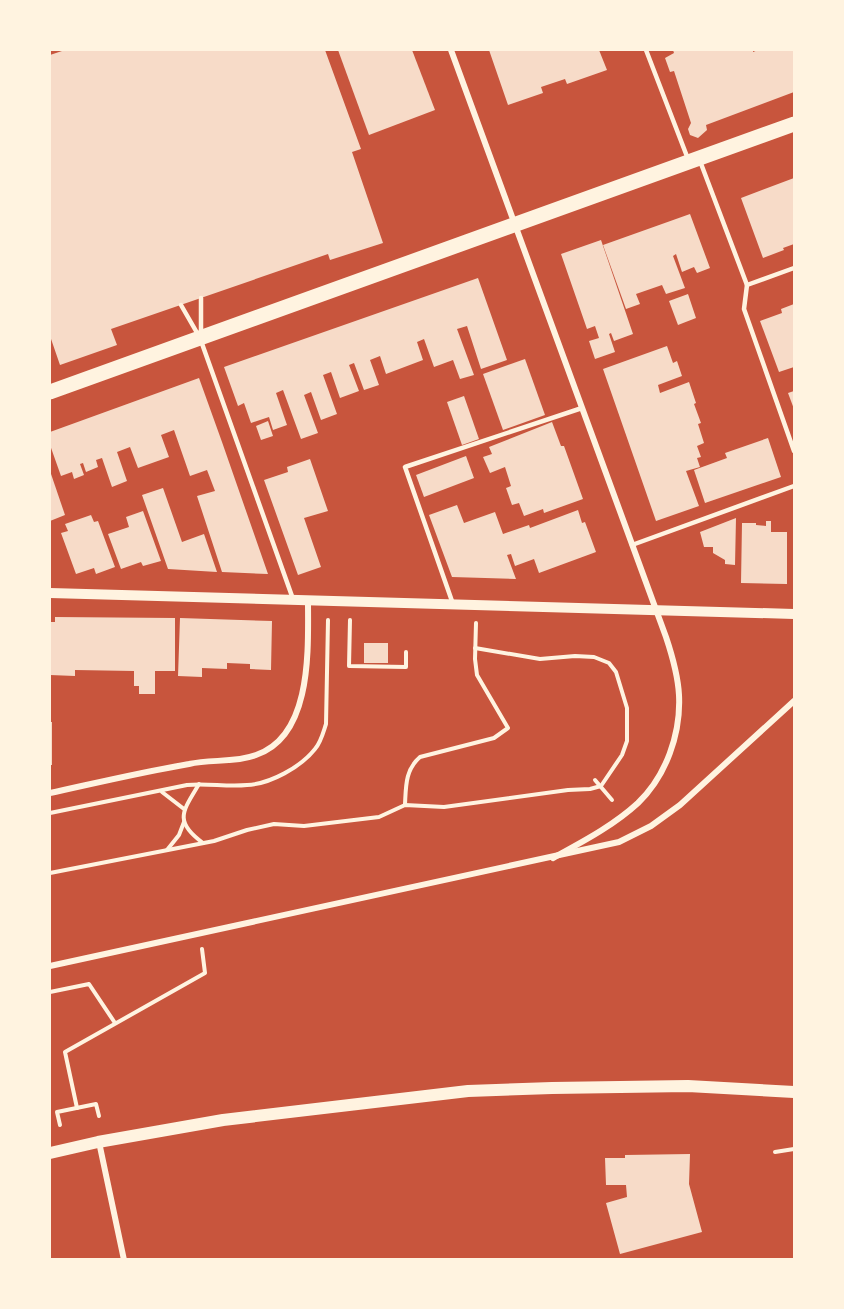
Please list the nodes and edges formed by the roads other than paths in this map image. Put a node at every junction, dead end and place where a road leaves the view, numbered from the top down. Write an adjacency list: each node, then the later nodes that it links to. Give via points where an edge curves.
1 (451, 50): 5 (street)
2 (646, 50): 4 (lane)
3 (795, 124): 4 (main road)
4 (694, 160): 5 (main road); 7 (lane)
5 (515, 225): 10 (main road); 12 (street)
6 (795, 268): 7 (lane)
7 (747, 285): 13 (lane, via 744,309)
8 (201, 298): 10 (lane)
9 (181, 305): 10 (lane)
10 (201, 338): 11 (main road); 17 (lane)
11 (50, 392)
12 (582, 408): 15 (street); 19 (lane, via 405,467)
13 (795, 451)
14 (795, 486): 15 (lane)
15 (632, 545): 20 (street)
16 (50, 593): 17 (street)
17 (293, 599): 18 (street)
18 (308, 600): 19 (street); 23 (street, via 303,694 290,727 276,743 260,754 240,760 191,763)
19 (453, 604): 20 (street)
20 (656, 609): 21 (street); 24 (street, via 679,694 674,742 663,771 639,802 622,816)
21 (795, 614)
22 (795, 701): 24 (street, via 680,805 651,826 619,842)
23 (50, 793)
24 (553, 858): 25 (street)
25 (50, 966)
26 (795, 1092): 27 (main road, via 688,1086 468,1091 223,1120)
27 (98, 1142): 28 (main road); 29 (street)
28 (50, 1153)
29 (124, 1260)

